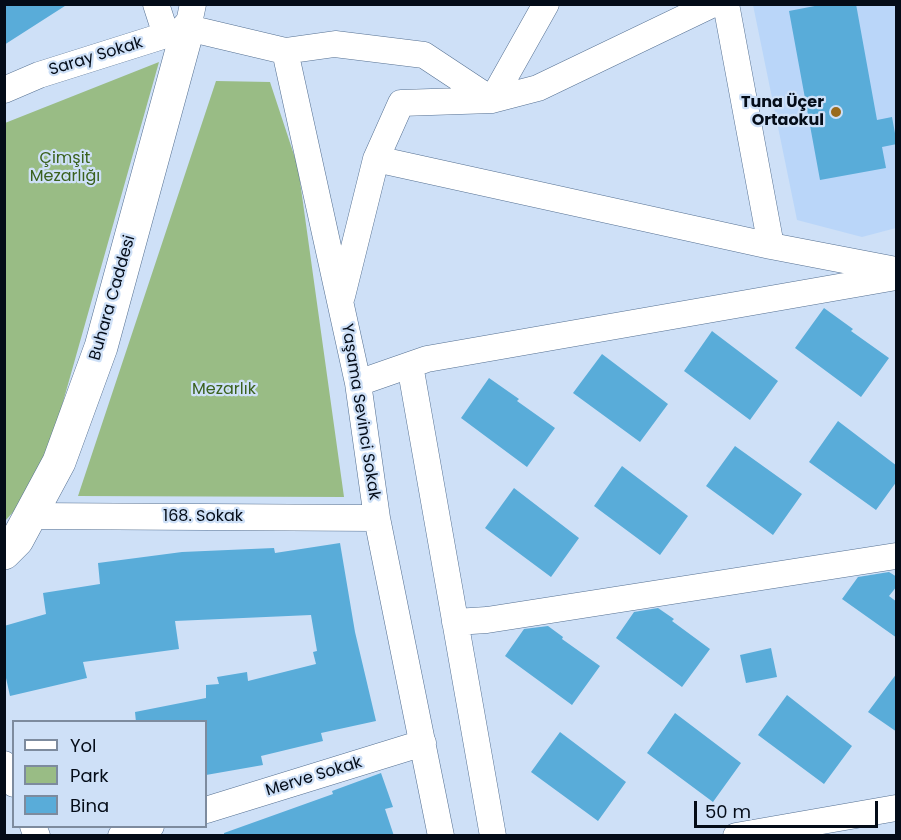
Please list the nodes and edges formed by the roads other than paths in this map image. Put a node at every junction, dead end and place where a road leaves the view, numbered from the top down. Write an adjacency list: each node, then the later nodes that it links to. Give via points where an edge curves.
1 (156, 4): 5 (street)
2 (546, 4): 8 (street)
3 (713, 4): 8 (street, via 538,88)
4 (726, 4): 10 (street)
5 (183, 23): 6 (street); 7 (street, Saray Sokak); 16 (main road, Buhara Caddesi, via 101,347 59,462)
6 (285, 51): 8 (street, via 335,44 424,55); 13 (street, Yaşama Sevinci Sokak)
7 (4, 90)
8 (492, 100): 9 (street, via 401,103)
9 (376, 159): 10 (street); 13 (street)
10 (771, 246): 11 (street)
11 (897, 270)
12 (897, 277): 14 (street)
13 (341, 303): 15 (street, Yaşama Sevinci Sokak)
14 (410, 365): 15 (street); 20 (street)
15 (358, 383): 17 (street, Yaşama Sevinci Sokak)
16 (30, 516): 17 (street, 168. Sokak); 18 (main road, Buhara Caddesi, via 17,540)
17 (377, 518): 21 (street, Yaşama Sevinci Sokak)
18 (4, 553)
19 (897, 556): 20 (street)
20 (455, 622): 30 (street)
21 (423, 743): 25 (street, Merve Sokak); 29 (street, Yaşama Sevinci Sokak)
22 (4, 764): 23 (street)
23 (12, 780)
24 (897, 808): 27 (street)
25 (207, 810)
26 (145, 828): 28 (street)
27 (795, 831): 31 (street)
28 (122, 836)
29 (441, 836)
30 (493, 836)
31 (736, 836)

